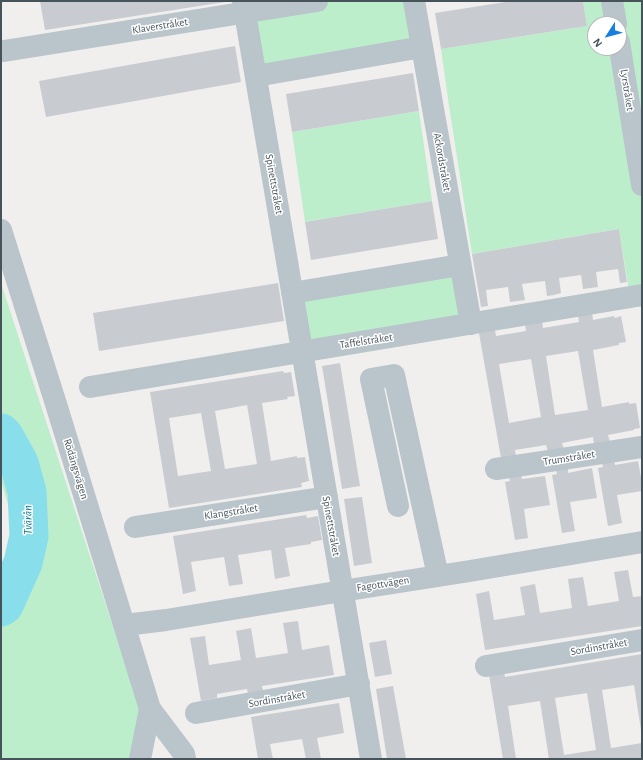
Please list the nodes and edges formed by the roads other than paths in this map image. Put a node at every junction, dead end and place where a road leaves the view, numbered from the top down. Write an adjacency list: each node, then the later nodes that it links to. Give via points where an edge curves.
1 (317, 1): 4 (street, Klaverstråket)
2 (414, 1): 6 (street, Ackordstråket)
3 (612, 1): 5 (street)
4 (244, 7): 7 (street, Klaverstråket); 9 (street, Spinettstråket)
5 (615, 16)
6 (422, 47): 9 (street); 12 (street, Ackordstråket)
7 (4, 51)
8 (621, 56): 10 (street, Lyrstråket)
9 (256, 76): 13 (street, Spinettstråket)
10 (642, 185)
11 (1, 230): 26 (street, Rödängsvägen)
12 (460, 265): 13 (street); 15 (street, Ackordstråket)
13 (292, 293): 16 (street, Spinettstråket)
14 (642, 295): 15 (street, Taffelstråket)
15 (471, 324): 16 (street, Taffelstråket)
16 (302, 352): 17 (street, Taffelstråket); 20 (street, Spinettstråket)
17 (90, 387)
18 (642, 447): 19 (street, Trumstråket)
19 (496, 469)
20 (327, 497): 22 (street, Klangstråket); 25 (street, Spinettstråket)
21 (398, 506): 24 (street, via 371,379 394,375)
22 (135, 527)
23 (642, 542): 24 (street, Fagottvägen)
24 (438, 576): 25 (street, Fagottvägen)
25 (342, 590): 26 (street, Fagottvägen); 29 (street, Spinettstråket)
26 (124, 625): 30 (street, Rödängsvägen)
27 (642, 640): 28 (street, Sordinstråket)
28 (486, 666)
29 (358, 684): 31 (street, Sordinstråket); 34 (street, Spinettstråket)
30 (150, 709): 32 (street, Rödängsvägen); 33 (street, Rödängsvägen)
31 (196, 713)
32 (140, 759)
33 (186, 759)
34 (371, 759)

